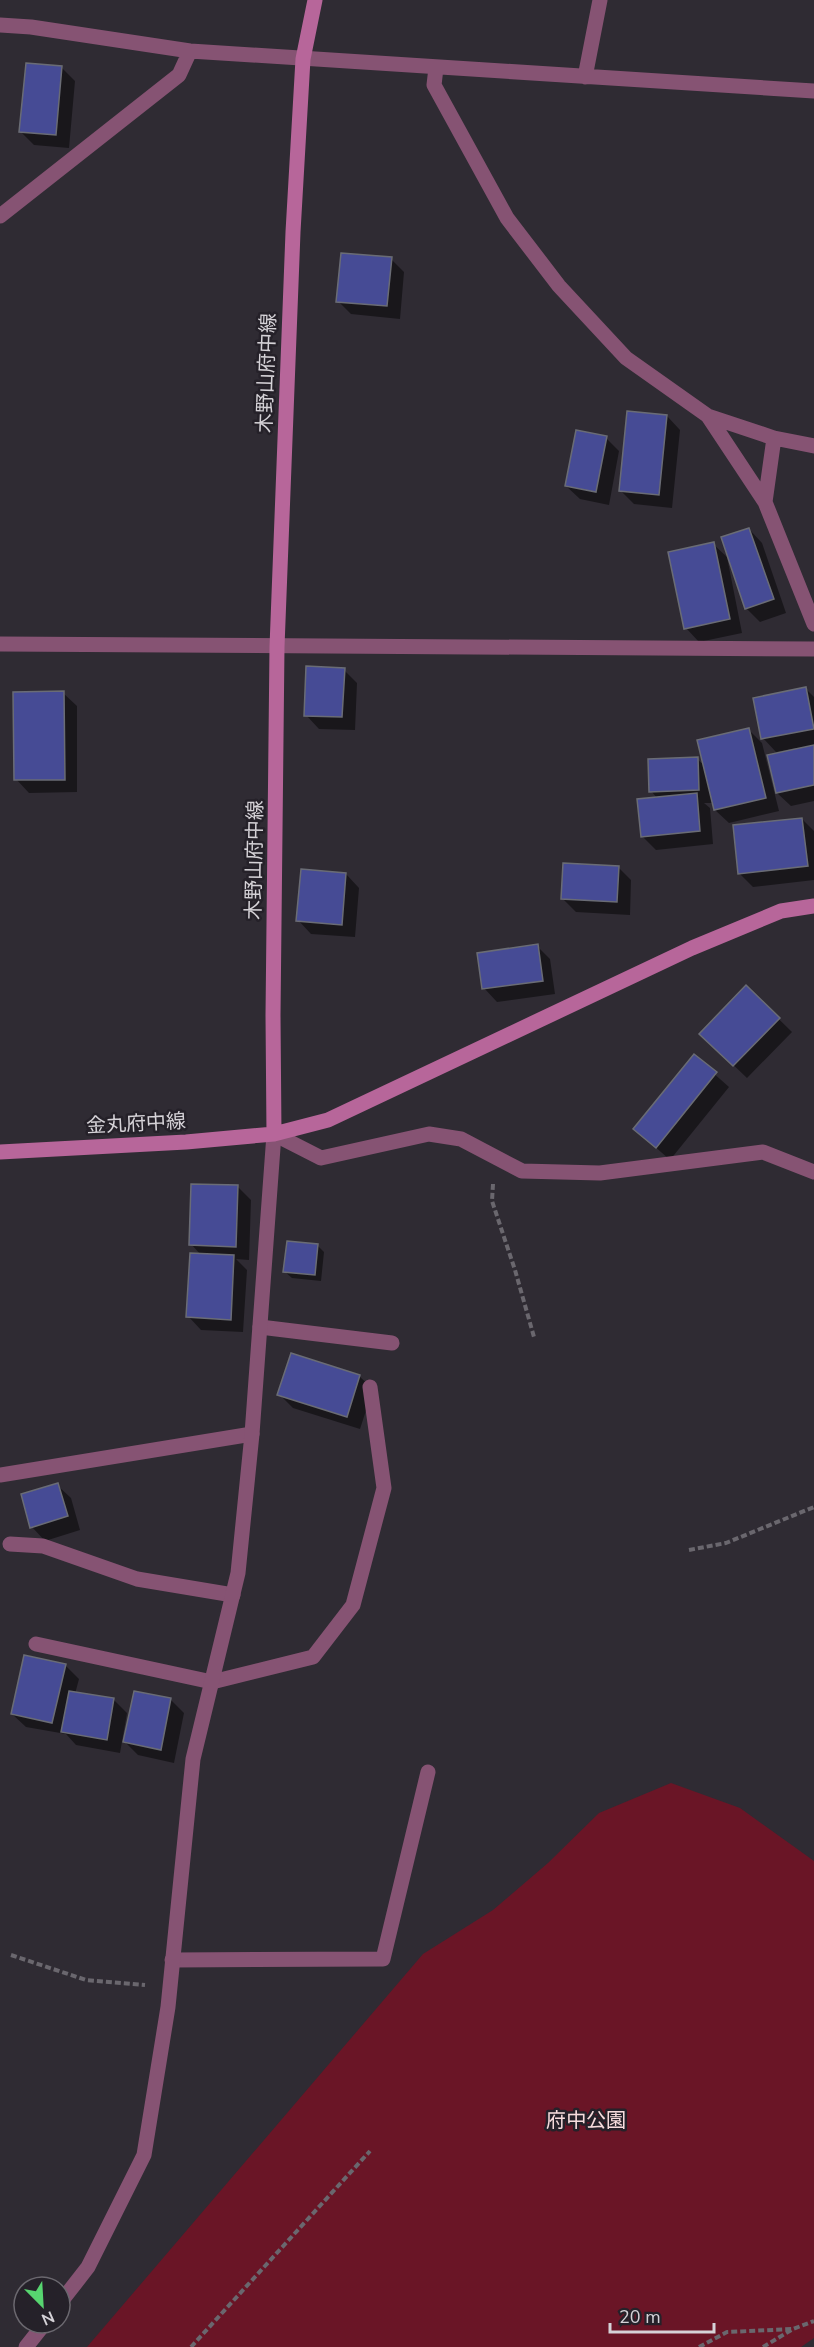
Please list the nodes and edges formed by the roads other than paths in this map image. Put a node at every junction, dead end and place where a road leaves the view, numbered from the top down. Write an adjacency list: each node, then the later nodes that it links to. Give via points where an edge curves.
1 (315, 0): 5 (main road, 木野山府中線)
2 (600, 0): 7 (street)
3 (0, 25): 4 (street)
4 (190, 51): 5 (street); 9 (street, via 179,75)
5 (303, 59): 6 (street); 16 (main road, 木野山府中線, via 292,232)
6 (436, 68): 7 (street); 10 (street, via 434,85 507,218 559,286 626,358)
7 (585, 77): 8 (street)
8 (814, 91)
9 (0, 216)
10 (708, 416): 11 (street); 13 (street)
11 (774, 438): 12 (street); 13 (street)
12 (814, 446)
13 (765, 502): 14 (street)
14 (814, 624)
15 (0, 644): 16 (street)
16 (277, 646): 17 (street); 19 (main road, 木野山府中線)
17 (814, 649)
18 (814, 906): 19 (main road, via 781,912 692,948 328,1120)
19 (274, 1134): 20 (main road, 金丸府中線); 21 (street, via 321,1158 429,1134 461,1139 522,1171 600,1173 763,1152); 22 (street)
20 (0, 1152)
21 (814, 1172)
22 (260, 1327): 23 (street); 25 (street)
23 (392, 1343)
24 (370, 1387): 30 (street, via 384,1488 353,1605 313,1657)
25 (252, 1434): 26 (street); 28 (street)
26 (0, 1476)
27 (10, 1544): 28 (street, via 43,1546 137,1579)
28 (233, 1595): 30 (street)
29 (36, 1644): 30 (street)
30 (212, 1682): 32 (street, via 193,1759)
31 (428, 1772): 32 (street, via 383,1959)
32 (172, 1960): 33 (street, via 144,2155 88,2267)
33 (72, 2288)
34 (36, 2335): 35 (street)
35 (26, 2347)

